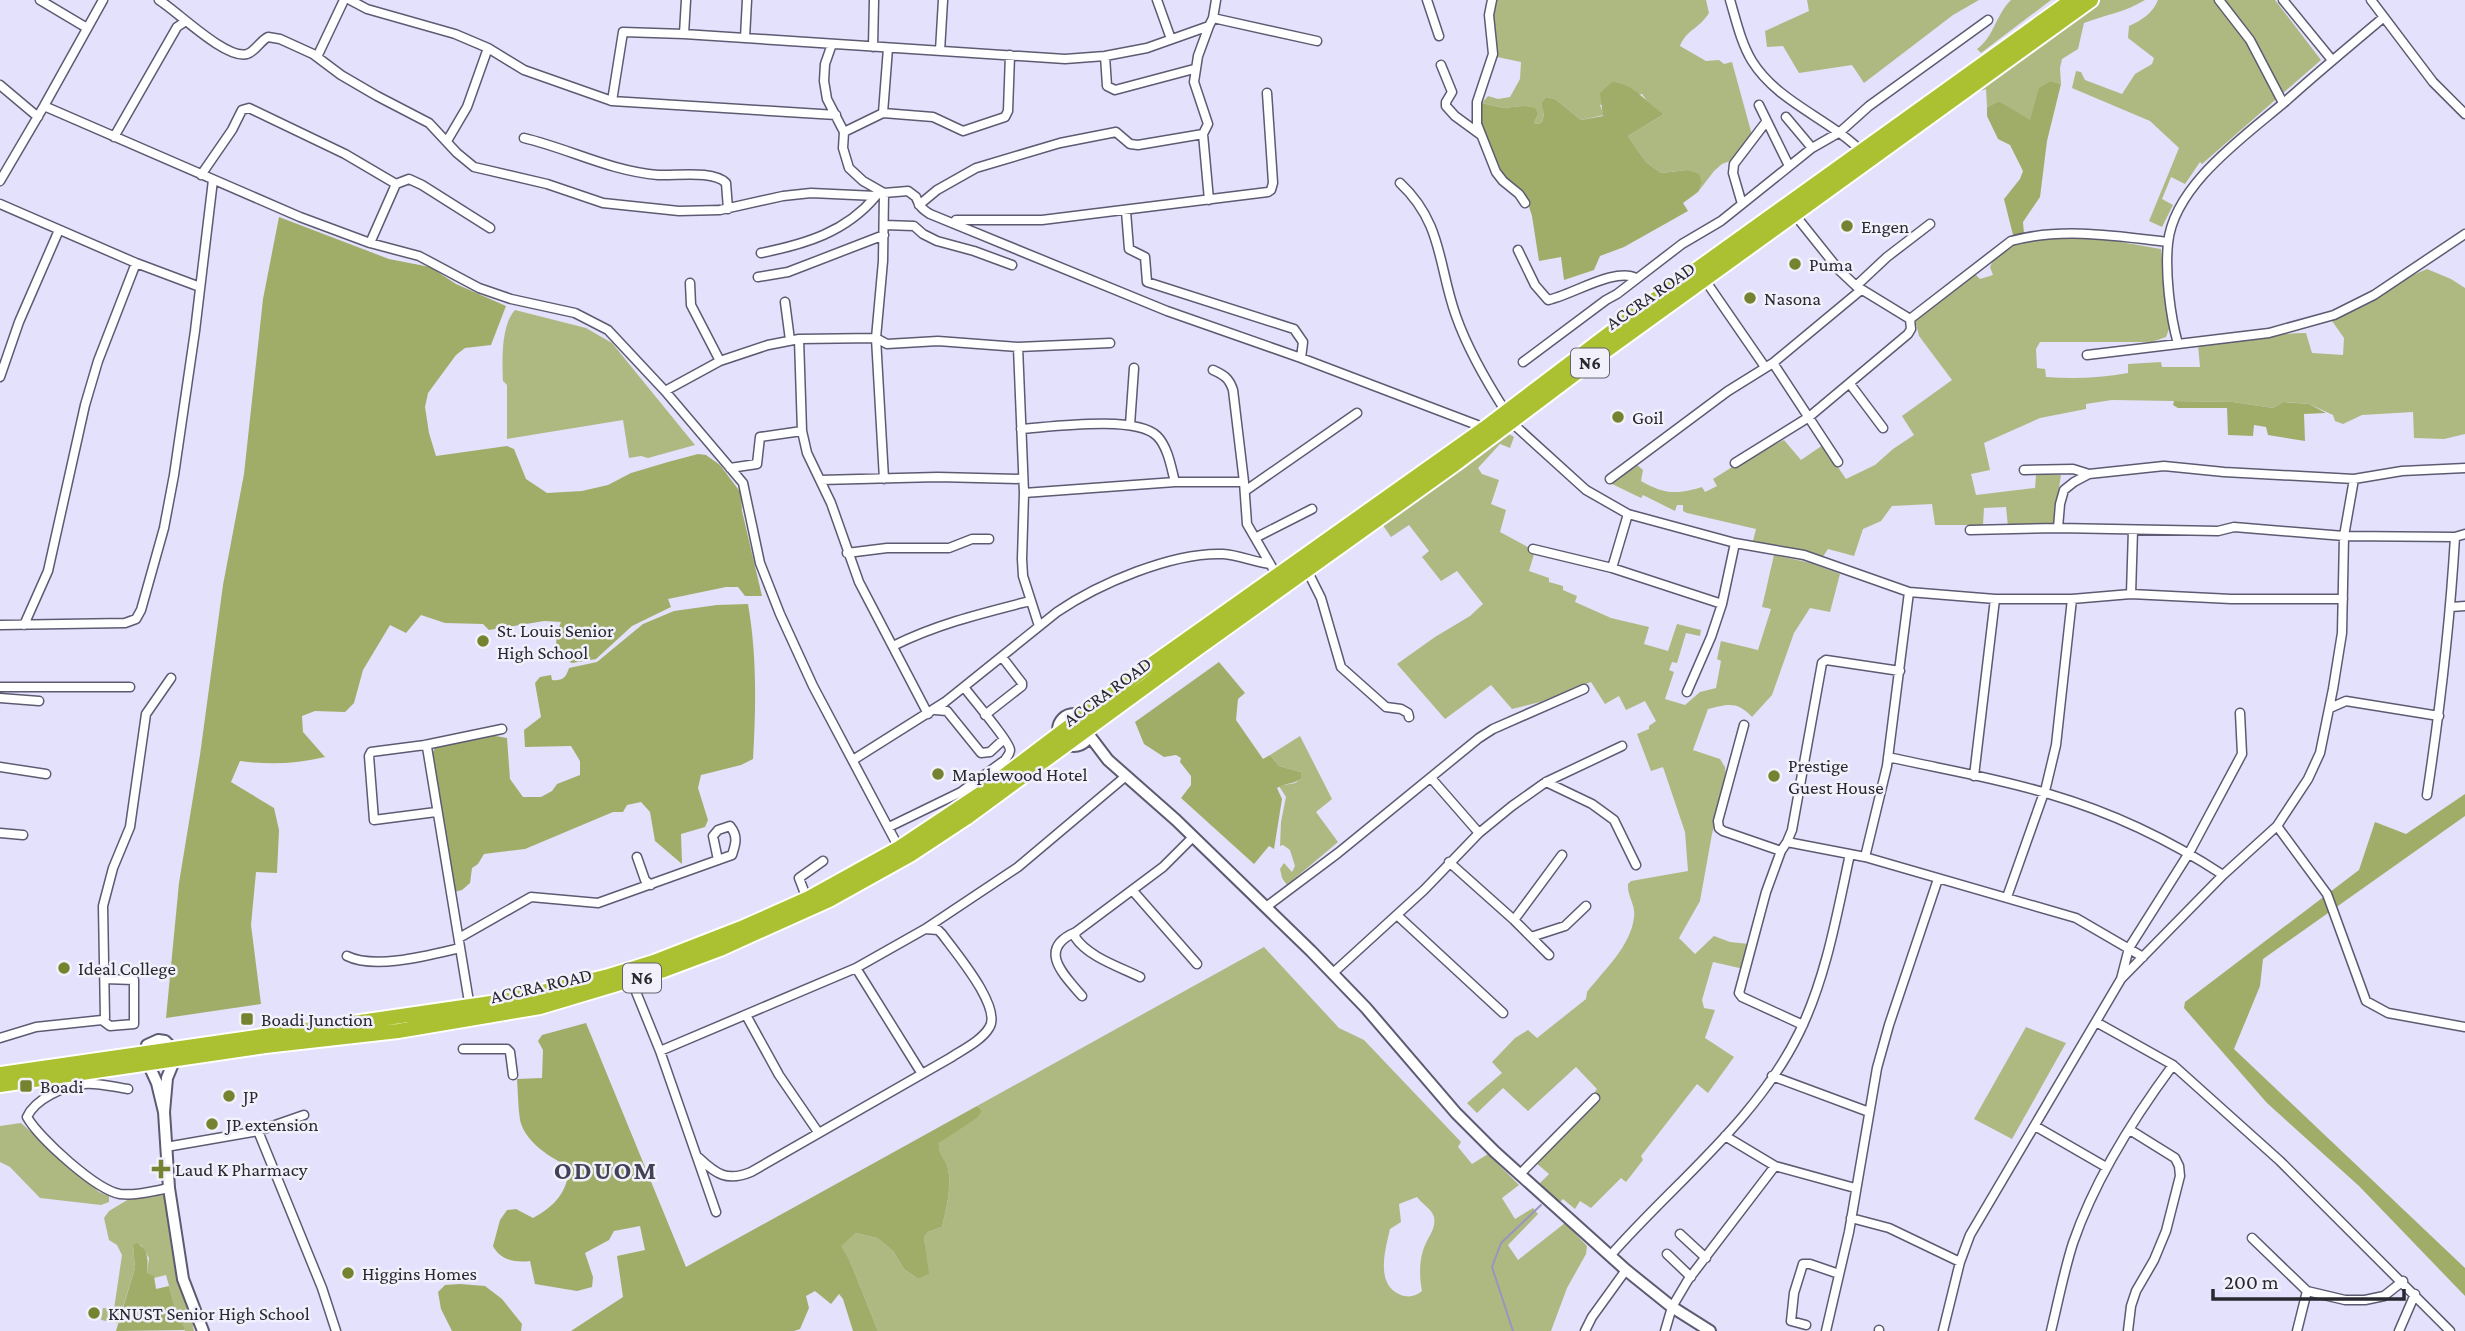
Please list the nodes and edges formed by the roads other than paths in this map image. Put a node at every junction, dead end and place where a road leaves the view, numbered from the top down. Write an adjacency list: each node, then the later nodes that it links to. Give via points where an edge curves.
1 (40, 0): 27 (street)
2 (103, 0): 27 (street)
3 (159, 0): 25 (street)
4 (344, 0): 40 (street)
5 (351, 0): 21 (street)
6 (373, 0): 21 (street)
7 (686, 0): 28 (street)
8 (747, 0): 30 (street)
9 (874, 0): 34 (street)
10 (943, 0): 37 (street)
11 (1157, 0): 31 (street)
12 (1427, 0): 29 (street)
13 (1492, 0): 61 (street, via 1493,54 1476,114)
14 (1730, 0): 59 (street, via 1744,46 1762,75)
15 (2072, 0): 66 (highway, ACCRA ROAD / N6)
16 (2091, 0): 66 (highway, ACCRA ROAD / N6)
17 (2219, 0): 48 (street, via 2250,40)
18 (2283, 0): 41 (street)
19 (2371, 0): 22 (street)
20 (1213, 2): 23 (street)
21 (381, 13): 35 (street)
22 (2384, 17): 41 (street); 49 (street)
23 (1213, 18): 26 (street); 32 (street)
24 (1989, 20): 59 (street)
25 (186, 21): 40 (street, via 237,55 253,51 268,37); 62 (street, via 177,27)
26 (1209, 26): 31 (street); 43 (street)
27 (86, 28): 51 (street)
28 (684, 34): 30 (street); 47 (street, via 622,32)
29 (1439, 36)
30 (745, 38): 33 (street)
31 (1171, 39): 39 (street)
32 (1317, 41)
33 (832, 44): 34 (street); 54 (street, via 824,81)
34 (873, 47): 36 (street)
35 (488, 48): 47 (street, via 524,71); 64 (street, via 467,107)
36 (888, 48): 37 (street); 52 (street)
37 (940, 51): 38 (street)
38 (1010, 55): 39 (street, via 1065,60); 52 (street, via 1005,117 963,131 933,117)
39 (1105, 56): 43 (street, via 1107,86 1115,90)
40 (317, 57): 64 (street, via 429,123)
41 (2332, 60): 48 (street)
42 (1441, 65): 61 (street, via 1452,92 1446,106)
43 (1194, 69): 60 (street, via 1208,124)
44 (0, 85): 55 (street)
45 (1267, 93): 74 (street, via 1271,190)
46 (2465, 100): 49 (street)
47 (612, 102): 54 (street)
48 (2283, 103): 89 (street, via 2199,179)
49 (2452, 103): 53 (street)
50 (1759, 105): 57 (street)
51 (44, 106): 55 (street); 62 (street)
52 (883, 113): 58 (street)
53 (2465, 114)
54 (836, 115): 58 (street)
55 (38, 117): 70 (street)
56 (1786, 117): 65 (street)
57 (1766, 122): 67 (street); 78 (street, via 1734,164)
58 (844, 132): 73 (street, via 849,168)
59 (1840, 132): 65 (street); 66 (street)
60 (1203, 134): 74 (street); 77 (street, via 1138,145 1116,132 1060,143 976,168)
61 (1481, 135): 75 (street, via 1496,172)
62 (114, 137): 68 (street)
63 (524, 138): 79 (street, via 625,171 717,177 726,183)
64 (447, 141): 79 (street, via 474,167 603,203 679,211)
65 (1812, 148): 67 (street)
66 (1866, 156): 81 (highway, ACCRA ROAD / N6); 120 (highway, ACCRA ROAD / N6, via 1634,315)
67 (1789, 166): 78 (street)
68 (201, 175): 69 (street); 72 (street, via 242,110 249,108)
69 (213, 180): 90 (street); 99 (street)
70 (0, 181)
71 (1400, 183): 120 (street, via 1420,206 1434,234 1456,316 1475,360)
72 (396, 184): 85 (street, via 409,179 422,185); 90 (street)
73 (880, 193): 77 (street, via 908,191); 79 (street, via 811,193); 84 (street); 92 (street, via 835,231)
74 (1209, 200): 80 (street)
75 (1525, 203)
76 (0, 204): 86 (street)
77 (919, 205): 82 (street)
78 (1742, 205): 96 (street)
79 (728, 209)
80 (1126, 211): 82 (street, via 1042,220); 109 (street, via 1129,250 1145,257 1147,282 1294,329 1303,342)
81 (1795, 215): 97 (highway, ACCRA ROAD / N6); 100 (street)
82 (949, 220): 109 (street, via 1167,311)
83 (1930, 224): 100 (street, via 1887,257)
84 (884, 225): 88 (street); 94 (street, via 918,227 937,241)
85 (490, 228)
86 (59, 230): 93 (street); 115 (street)
87 (2465, 234): 106 (street, via 2374,295 2334,315 2269,333)
88 (884, 235): 95 (street, via 788,272); 103 (street)
89 (2168, 242): 102 (street, via 2087,234 2011,241); 106 (street, via 2172,323)
90 (370, 243): 117 (street, via 419,256 479,288 593,321 608,330)
91 (1518, 250): 96 (street, via 1548,300 1615,276)
92 (761, 253)
93 (136, 262): 99 (street); 166 (street, via 85,405 48,571)
94 (1012, 265)
95 (758, 276)
96 (1636, 278): 111 (street)
97 (1705, 280): 112 (street); 120 (highway, ACCRA ROAD / N6)
98 (690, 284): 110 (street, via 691,305)
99 (200, 288): 166 (street, via 172,489 152,578 138,617 125,623)
100 (1858, 288): 102 (street); 112 (street)
101 (785, 302): 104 (street)
102 (1910, 319): 116 (street, via 1908,334)
103 (876, 338): 104 (street); 107 (street, via 887,344 938,341); 132 (street)
104 (795, 340): 110 (street); 125 (street)
105 (1110, 343): 107 (street)
106 (2178, 344): 108 (street)
107 (1018, 347): 124 (street)
108 (2087, 355)
109 (1301, 358): 122 (street)
110 (720, 361): 117 (street)
111 (1523, 362)
112 (1769, 365): 119 (street); 134 (street)
113 (1134, 368): 121 (street)
114 (1213, 370): 138 (street, via 1224,375 1233,390)
115 (0, 377)
116 (1850, 384): 119 (street); 123 (street)
117 (665, 391): 128 (street)
118 (1357, 413): 138 (street)
119 (1809, 416): 126 (street); 127 (street)
120 (1509, 417): 122 (highway, ACCRA ROAD / N6); 141 (street, via 1586,490); 155 (highway, ACCRA ROAD / N6)
121 (1130, 425): 124 (street); 137 (street, via 1159,438)
122 (1485, 428): 154 (highway, ACCRA ROAD / N6)
123 (1883, 428)
124 (1021, 429): 133 (street)
125 (802, 431): 128 (street, via 760,437 757,464); 136 (street)
126 (1838, 462)
127 (1735, 463)
128 (730, 468): 196 (street, via 743,483 760,564 780,614)
129 (2465, 468): 135 (street)
130 (2024, 471): 131 (street, via 2073,469)
131 (2090, 474): 135 (street, via 2164,466); 142 (street, via 2064,490)
132 (884, 479): 133 (street); 136 (street)
133 (1023, 479): 139 (street)
134 (1609, 479)
135 (2354, 479): 146 (street)
136 (820, 480): 152 (street)
137 (1175, 482): 138 (street); 139 (street)
138 (1245, 486): 148 (street, via 1247,524)
139 (1024, 493): 161 (street, via 1022,559)
140 (1312, 509): 148 (street)
141 (1628, 514): 150 (street); 153 (street)
142 (2058, 528): 143 (street); 144 (street)
143 (1970, 530)
144 (2133, 530): 146 (street, via 2218,531 2234,527); 157 (street)
145 (2465, 534): 147 (street)
146 (2344, 536): 147 (street); 158 (street)
147 (2455, 537): 164 (street)
148 (1255, 538): 154 (street)
149 (989, 539): 152 (street, via 972,539 949,548)
150 (1735, 543): 156 (street, via 1804,555); 162 (street)
151 (1533, 549): 153 (street)
152 (847, 553): 169 (street)
153 (1612, 568): 162 (street)
154 (1273, 569): 167 (street, via 1222,554 1187,557 1104,585); 168 (highway, ACCRA ROAD / N6)
155 (1307, 570): 168 (highway, ACCRA ROAD / N6); 187 (street, via 1321,598 1341,667 1386,707 1401,709)
156 (1909, 592): 159 (street); 171 (street)
157 (2131, 594): 158 (street); 160 (street)
158 (2343, 598): 177 (street)
159 (1994, 599): 160 (street); 201 (street)
160 (2072, 599): 204 (street, via 2056,745)
161 (1030, 601): 167 (street); 169 (street, via 943,624)
162 (1722, 604): 178 (street)
163 (2465, 606): 164 (street)
164 (2451, 607): 186 (street)
165 (0, 625): 166 (street)
166 (24, 625)
167 (1039, 626): 170 (street)
168 (1195, 642): 189 (highway, ACCRA ROAD / N6)
169 (893, 646): 183 (street)
170 (1002, 657): 175 (street); 185 (street, via 1022,686)
171 (1900, 671): 195 (street); 213 (street, via 1822,663)
172 (171, 678): 248 (street, via 146,714 130,827 106,891 102,927)
173 (0, 687): 174 (street)
174 (130, 687)
175 (964, 687): 183 (street); 185 (street)
176 (1584, 689): 202 (street, via 1493,729)
177 (2333, 689): 181 (street); 182 (street)
178 (1687, 692)
179 (0, 698): 180 (street)
180 (39, 701)
181 (2346, 701): 182 (street); 186 (street)
182 (2330, 708): 207 (street, via 2320,753)
183 (931, 712): 191 (street, via 947,712 981,753 990,752); 196 (street)
184 (2240, 713): 216 (street, via 2242,754)
185 (985, 715): 191 (street)
186 (2439, 716): 205 (street)
187 (1409, 717)
188 (1744, 725): 215 (street, via 1719,828)
189 (1087, 726): 192 (highway, ACCRA ROAD / N6); 192 (street, via 1085,741); 197 (street)
190 (502, 729): 193 (street)
191 (1004, 739): 208 (street, via 1010,751 1005,760 961,792)
192 (1068, 742): 197 (street); 214 (highway, ACCRA ROAD / N6); 250 (highway, ACCRA ROAD / N6, via 966,818 873,876 752,935)
193 (425, 745): 206 (street); 206 (street, via 371,752 373,817 376,821)
194 (1622, 746): 203 (street)
195 (1888, 757): 201 (street); 220 (street)
196 (853, 760): 208 (street)
197 (1108, 760): 200 (street)
198 (0, 767): 199 (street)
199 (46, 774)
200 (1126, 776): 212 (street); 235 (street, via 1018,867)
201 (1974, 776): 204 (street)
202 (1431, 778): 210 (street); 232 (street)
203 (1546, 782): 210 (street); 224 (street, via 1614,820)
204 (2043, 792): 216 (street); 229 (street)
205 (2427, 795)
206 (436, 812): 238 (street)
207 (2277, 826): 225 (street); 258 (street, via 2327,894 2366,1001 2388,1013)
208 (889, 827): 214 (street)
209 (0, 833): 211 (street)
210 (1479, 833): 223 (street)
211 (23, 835)
212 (1193, 837): 228 (street); 232 (street)
213 (1787, 842): 215 (street); 217 (street)
214 (900, 848): 230 (highway, ACCRA ROAD / N6)
215 (1781, 850): 257 (street, via 1739,993)
216 (2189, 853): 225 (street); 240 (street)
217 (1850, 854): 220 (street); 257 (street, via 1830,943)
218 (1562, 855): 234 (street)
219 (637, 857): 227 (street)
220 (1865, 857): 226 (street)
221 (718, 860): 227 (street)
222 (823, 860): 230 (street, via 799,878)
223 (1449, 862): 233 (street); 234 (street)
224 (1636, 865)
225 (2223, 875): 243 (street)
226 (1938, 879): 229 (street); 273 (street, via 1889,1025)
227 (650, 885): 238 (street, via 598,903 531,897)
228 (1133, 891): 236 (street); 244 (street)
229 (2007, 897): 240 (street, via 2076,918)
230 (807, 899): 252 (highway, ACCRA ROAD / N6, via 654,962)
231 (1586, 906): 237 (street, via 1565,926)
232 (1266, 907): 246 (street)
233 (1398, 916): 246 (street); 253 (street)
234 (1514, 919): 237 (street)
235 (925, 929): 245 (street); 266 (street, via 942,934 991,1006 992,1021 974,1042)
236 (1076, 932): 247 (street, via 1079,942 1093,953); 251 (street, via 1062,940 1055,958)
237 (1531, 937): 241 (street)
238 (459, 938): 239 (street)
239 (460, 948): 242 (street, via 390,960); 252 (street)
240 (2129, 948): 243 (street); 249 (street)
241 (1549, 955)
242 (347, 956)
243 (2143, 957): 249 (street)
244 (1197, 964)
245 (856, 968): 254 (street); 266 (street)
246 (1332, 974): 284 (street, via 1456,1113)
247 (1140, 977)
248 (105, 979): 255 (street); 255 (street, via 134,980 135,1022 110,1026)
249 (2121, 979): 256 (street)
250 (632, 982): 261 (highway, ACCRA ROAD / N6, via 501,1015); 262 (street)
251 (1082, 996)
252 (470, 1008): 261 (highway, ACCRA ROAD / N6)
253 (1503, 1013)
254 (746, 1015): 262 (street); 278 (street)
255 (102, 1020): 259 (street, via 36,1027)
256 (2096, 1022): 264 (street); 275 (street)
257 (1803, 1025): 268 (street)
258 (2465, 1027)
259 (0, 1038)
260 (463, 1049): 267 (street, via 507,1049)
261 (171, 1050): 263 (highway, ACCRA ROAD / N6); 272 (street)
262 (660, 1051): 281 (street)
263 (149, 1064): 265 (highway, ACCRA ROAD / N6); 269 (highway, ACCRA ROAD / N6); 272 (street)
264 (2173, 1065): 276 (street); 298 (street)
265 (0, 1074)
266 (922, 1074): 278 (street)
267 (513, 1075)
268 (1772, 1076): 273 (street); 279 (street)
269 (0, 1085)
270 (128, 1089): 285 (street, via 85,1083 71,1086 41,1100 27,1117 76,1167 111,1192 135,1195)
271 (1595, 1098): 284 (street)
272 (164, 1112): 280 (street)
273 (1869, 1112): 286 (street)
274 (304, 1115): 277 (street)
275 (2035, 1126): 283 (street); 294 (street, via 1970,1235)
276 (2130, 1130): 283 (street); 311 (street, via 2175,1158 2180,1176 2166,1231 2131,1307)
277 (258, 1131): 280 (street); 304 (street)
278 (818, 1132): 281 (street, via 741,1177 720,1176)
279 (1725, 1136): 282 (street); 292 (street)
280 (166, 1147): 285 (street)
281 (699, 1158): 287 (street)
282 (1775, 1166): 286 (street); 293 (street)
283 (2106, 1167): 310 (street, via 2074,1240)
284 (1520, 1174): 292 (street)
285 (169, 1188): 303 (street, via 183,1279)
286 (1856, 1188): 288 (street)
287 (716, 1212)
288 (1851, 1218): 294 (street, via 1889,1228); 296 (street)
289 (1680, 1234): 293 (street)
290 (2252, 1238): 299 (street)
291 (1667, 1254): 297 (street)
292 (1610, 1256): 295 (street)
293 (1706, 1258): 297 (street)
294 (1960, 1262): 309 (street)
295 (1626, 1270): 301 (street); 305 (street)
296 (1839, 1274): 302 (street, via 1803,1264 1791,1321); 308 (street)
297 (1691, 1277): 301 (street)
298 (2403, 1281): 299 (street, via 2384,1296 2365,1300); 300 (street)
299 (2307, 1291): 312 (street)
300 (2415, 1294): 313 (street); 314 (street)
301 (1672, 1307): 306 (street); 307 (street)
302 (1806, 1325)
303 (203, 1331)
304 (336, 1331)
305 (1585, 1331)
306 (1665, 1331)
307 (1710, 1331)
308 (1826, 1331)
309 (1943, 1331)
310 (2051, 1331)
311 (2127, 1331)
312 (2297, 1331)
313 (2399, 1331)
314 (2450, 1331)

